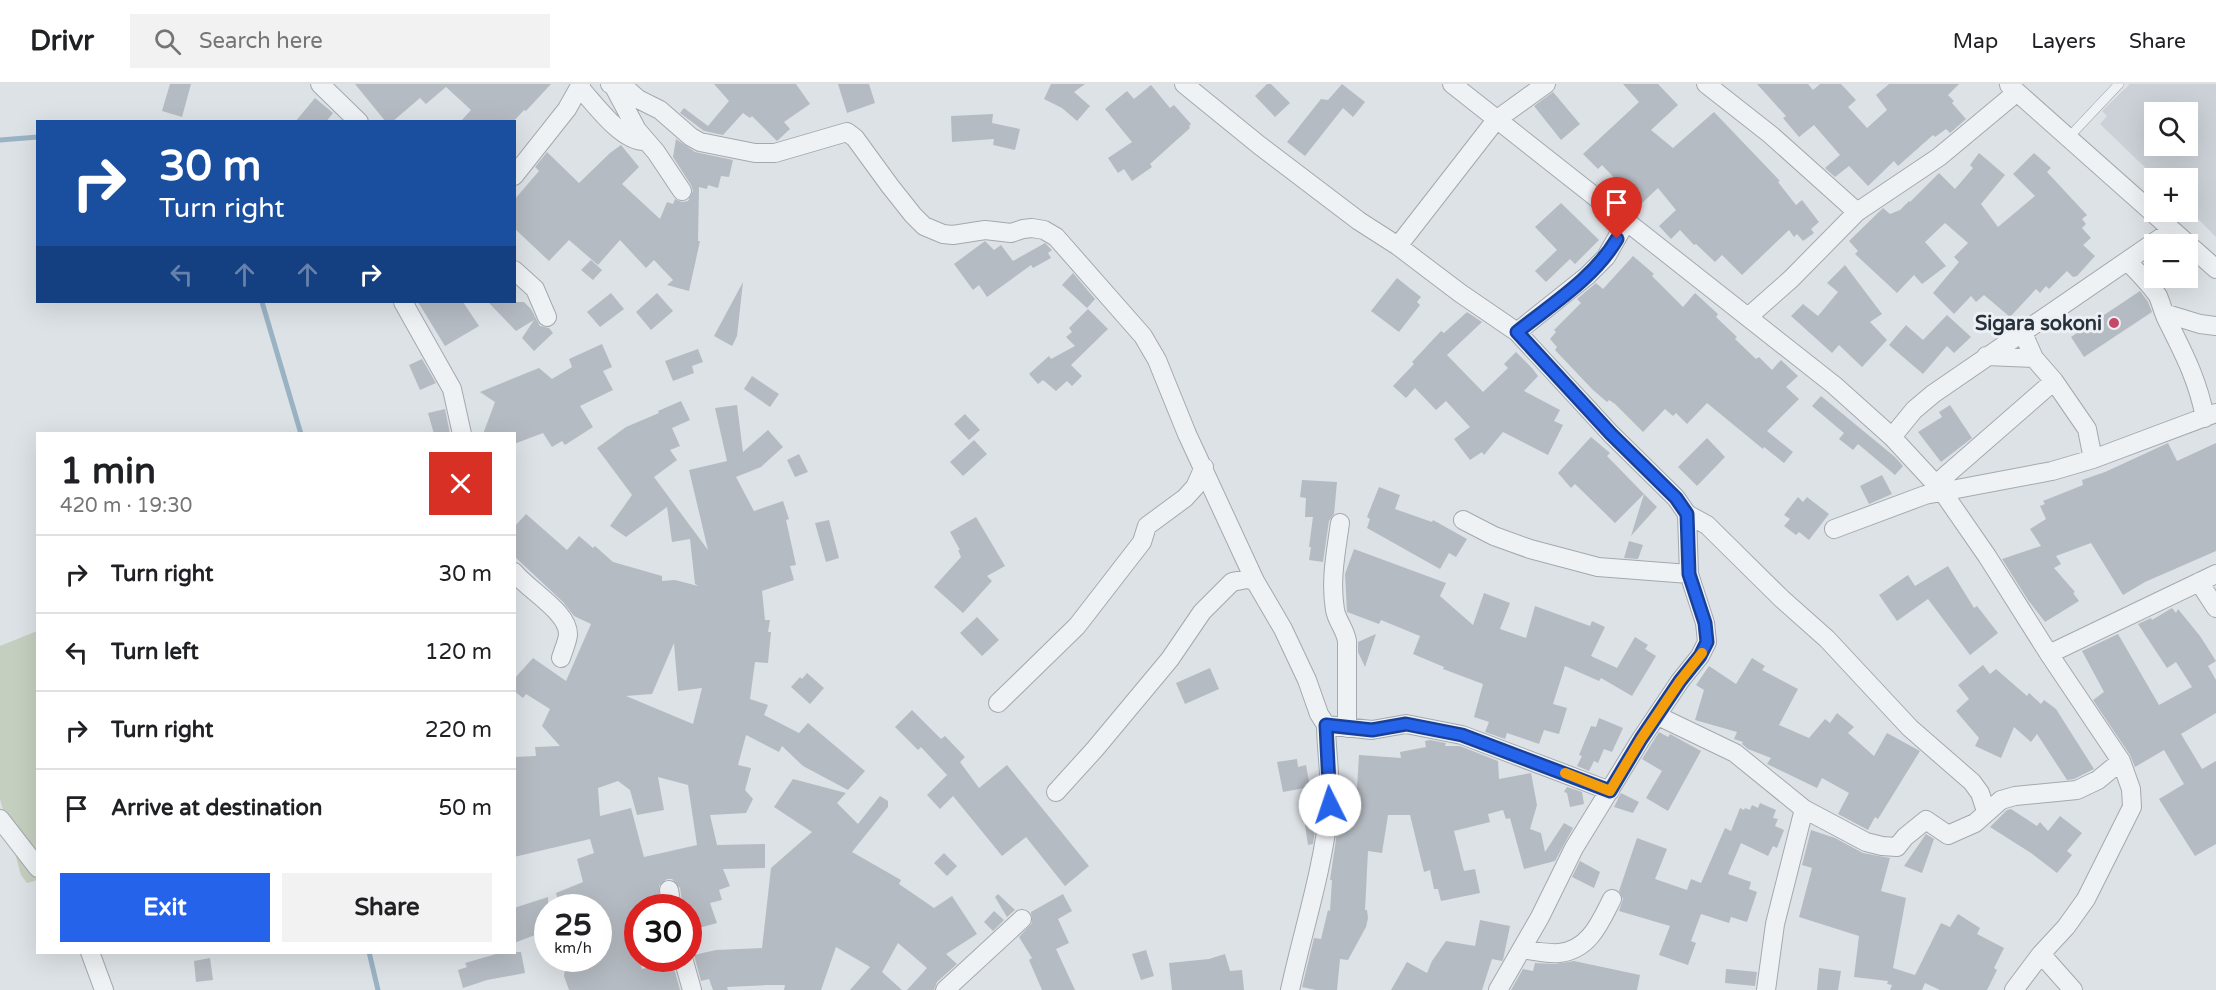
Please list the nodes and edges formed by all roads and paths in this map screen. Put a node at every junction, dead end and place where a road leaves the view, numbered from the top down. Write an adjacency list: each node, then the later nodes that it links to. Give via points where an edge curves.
1 (320, 84): 10 (street)
2 (612, 84): 13 (street, via 637,130); 37 (street, via 660,110 700,142 775,153 847,132 913,215 924,226 943,234 985,230 1011,233 1032,228 1056,237 1143,336)
3 (1184, 84): 19 (street, via 1359,221)
4 (1452, 84): 11 (street)
5 (1546, 84): 11 (street)
6 (1706, 84): 16 (street, via 1771,135)
7 (2119, 84): 12 (lane)
8 (580, 86): 13 (street, via 628,136); 14 (street, via 567,109)
9 (2012, 88): 12 (street); 16 (street, via 1939,157)
10 (357, 120)
11 (1496, 120): 17 (street); 19 (street)
12 (2068, 138): 18 (street)
13 (648, 141): 15 (street)
14 (516, 173)
15 (682, 191)
16 (1857, 212): 26 (street)
17 (1627, 220): 26 (street); 29 (street, via 1606,257)
18 (2172, 230): 20 (street); 21 (street)
19 (1398, 246): 29 (street)
20 (2127, 261): 24 (street, via 2147,281); 28 (street)
21 (2216, 269)
22 (516, 272): 25 (street, via 536,290)
23 (404, 303): 34 (street, via 452,389)
24 (2164, 313): 27 (street); 33 (street)
25 (547, 317)
26 (1748, 317): 35 (street)
27 (2216, 326)
28 (2022, 331): 30 (street); 31 (street)
29 (1517, 332): 39 (street)
30 (1986, 356): 31 (street); 35 (street, via 1933,393)
31 (2034, 358): 32 (street)
32 (2054, 381): 36 (street, via 2087,429); 38 (street)
33 (2210, 416): 36 (street)
34 (462, 432)
35 (1892, 437): 38 (street)
36 (2093, 459): 38 (street, via 2052,471)
37 (1204, 467): 46 (street); 50 (street, via 1185,498 1147,526 1142,542 1077,626)
38 (1939, 487): 42 (street); 48 (street)
39 (1687, 514): 44 (street); 58 (street, via 1707,525 1827,639 1916,733 1972,782)
40 (1463, 520): 44 (street, via 1530,549 1598,567)
41 (1340, 523): 53 (street, via 1332,577 1335,613 1347,641)
42 (1834, 529)
43 (516, 574): 49 (street, via 566,624 568,636)
44 (1689, 574): 51 (street, via 1707,642)
45 (2208, 578): 47 (street); 48 (street)
46 (1255, 581): 52 (street, via 1283,629); 56 (street, via 1232,582 1202,612 1170,659)
47 (2216, 608)
48 (2049, 654): 54 (street)
49 (561, 658)
50 (998, 703)
51 (1658, 716): 55 (street); 57 (street, via 1735,753)
52 (1326, 725): 53 (street); 70 (street, via 1330,805)
53 (1347, 728): 55 (street, via 1372,730 1406,724 1462,735)
54 (2121, 761): 58 (street, via 2098,780 2077,790 2015,796); 65 (street, via 2131,789 2132,807 2086,899)
55 (1610, 791): 63 (street, via 1574,848)
56 (1056, 792)
57 (1804, 809): 58 (street, via 1866,842 1897,847 1926,820 1948,836 1975,823); 72 (street, via 1775,924)
58 (1986, 811)
59 (0, 819): 60 (street)
60 (36, 865)
61 (1612, 899): 63 (street, via 1582,946 1559,953)
62 (1022, 919): 69 (street)
63 (1522, 949): 71 (street)
64 (91, 954): 67 (street)
65 (2041, 954): 73 (street); 74 (street)
66 (687, 972): 68 (street)
67 (104, 990)
68 (692, 990)
69 (945, 990)
70 (1290, 990)
71 (1498, 990)
72 (1766, 990)
73 (2014, 990)
74 (2073, 990)

